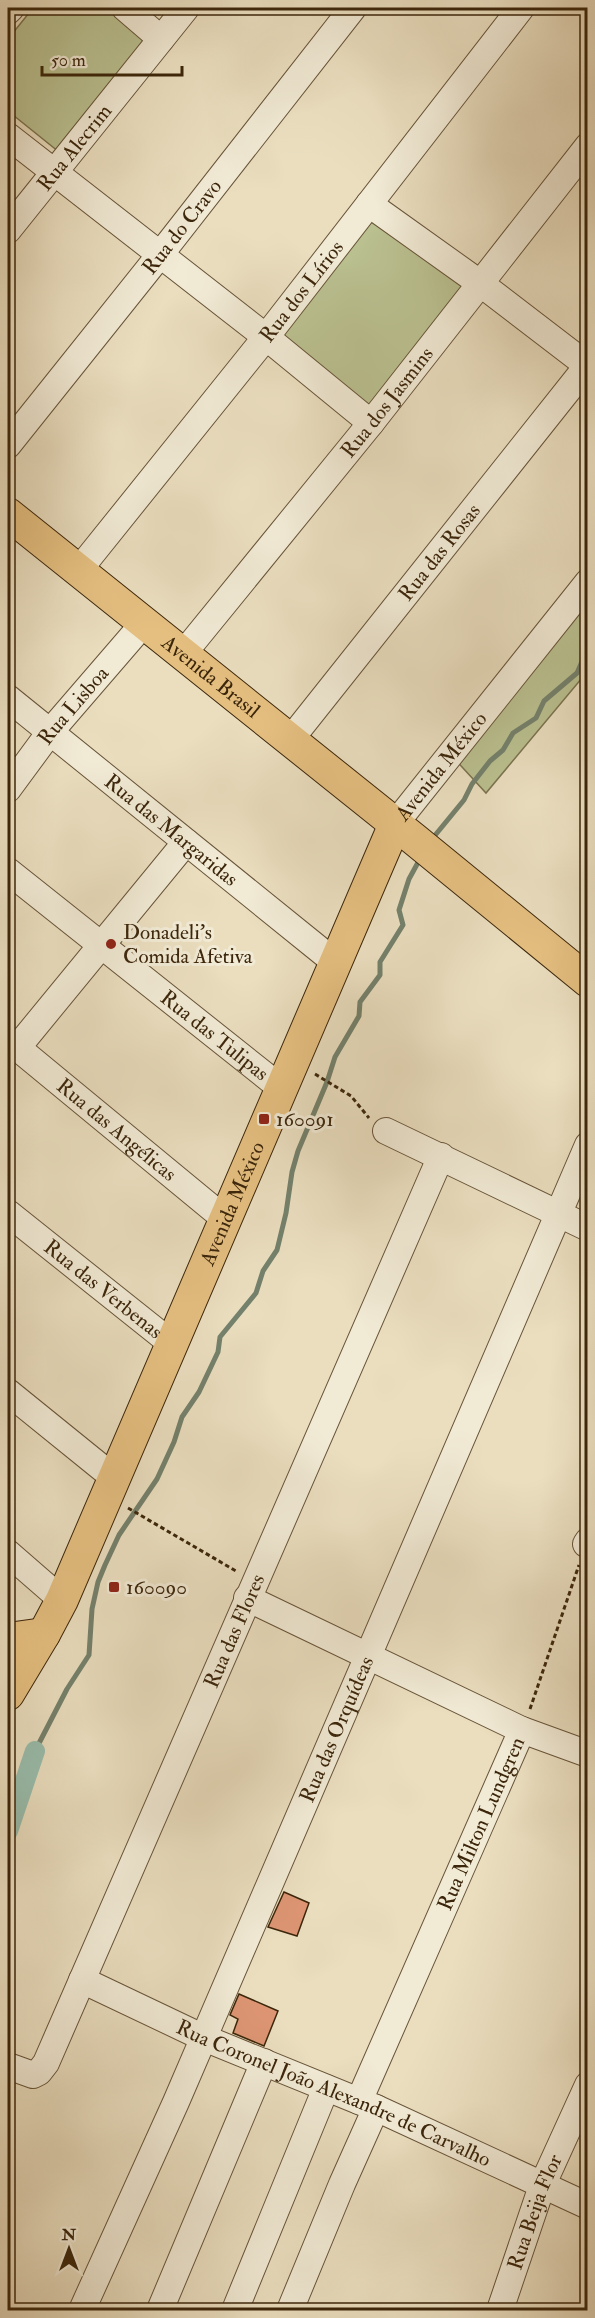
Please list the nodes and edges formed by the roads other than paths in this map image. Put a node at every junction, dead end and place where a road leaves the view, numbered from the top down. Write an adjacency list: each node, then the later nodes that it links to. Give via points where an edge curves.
1 (11, 8): 6 (street)
2 (125, 8): 7 (street)
3 (186, 8): 7 (street, Rua Alecrim)
4 (353, 8): 13 (street, Rua do Cravo)
5 (521, 8): 11 (street, Rua dos Lírios)
6 (8, 11)
7 (161, 39): 10 (street, Rua Alecrim)
8 (8, 136): 10 (street)
9 (588, 146): 14 (street, Rua dos Jasmins)
10 (53, 171): 12 (street, Rua Alecrim); 13 (street)
11 (369, 204): 14 (street); 15 (street, Rua dos Lírios)
12 (8, 230)
13 (159, 256): 15 (street); 18 (street, Rua do Cravo)
14 (481, 284): 16 (street); 17 (street, Rua dos Jasmins)
15 (266, 337): 17 (street); 20 (street, Rua dos Lírios)
16 (587, 366): 26 (street, Rua das Rosas)
17 (371, 423): 23 (street, Rua dos Jasmins)
18 (8, 445)
19 (8, 514): 20 (main road, Avenida Brasil)
20 (78, 571): 22 (main road, Avenida Brasil)
21 (588, 582): 28 (street, Avenida México)
22 (144, 623): 23 (main road, Avenida Brasil); 25 (street, Rua Lisboa)
23 (183, 654): 26 (main road, Avenida Brasil)
24 (8, 698): 25 (street, Rua das Margaridas)
25 (50, 732): 27 (street, Rua Lisboa); 29 (street, Rua das Margaridas)
26 (290, 740): 28 (main road, Avenida Brasil)
27 (8, 789)
28 (404, 832): 32 (main road, Avenida México); 33 (main road, Avenida Brasil)
29 (186, 842): 31 (street); 32 (street, Rua das Margaridas)
30 (8, 871): 31 (street, Rua das Tulipas)
31 (100, 945): 34 (street); 35 (street, Rua das Tulipas)
32 (336, 963): 35 (main road, Avenida México)
33 (588, 981)
34 (12, 1044): 41 (street, Rua das Angélicas)
35 (281, 1088): 41 (main road, Avenida México)
36 (386, 1131): 38 (street)
37 (588, 1145): 40 (street, Rua das Orquídeas)
38 (441, 1156): 40 (street); 47 (street, Rua das Flores)
39 (8, 1213): 43 (street, Rua das Verbenas)
40 (558, 1215): 42 (street); 51 (street, Rua das Orquídeas)
41 (225, 1219): 43 (main road, Avenida México)
42 (588, 1228)
43 (171, 1343): 45 (main road, Avenida México)
44 (8, 1392): 45 (street)
45 (109, 1486): 48 (main road, Avenida México)
46 (8, 1553): 48 (street)
47 (251, 1590): 51 (street); 55 (street, Rua das Flores)
48 (62, 1600): 49 (main road, Avenida México)
49 (44, 1634): 50 (main road); 52 (main road, Avenida México)
50 (8, 1639)
51 (366, 1657): 53 (street); 56 (street, Rua das Orquídeas)
52 (8, 1694)
53 (522, 1730): 54 (street); 61 (street, Rua Milton Lundgren)
54 (588, 1754)
55 (82, 1980): 56 (street, Rua Coronel João Alexandre de Carvalho); 58 (street, Rua das Flores, via 39,2072 33,2075)
56 (204, 2038): 57 (street, Rua Coronel João Alexandre de Carvalho); 64 (street, Rua das Orquídeas)
57 (264, 2062): 60 (street, Rua Coronel João Alexandre de Carvalho); 65 (street)
58 (8, 2066)
59 (588, 2085): 62 (street, Rua Beija Flor)
60 (326, 2088): 61 (street, Rua Coronel João Alexandre de Carvalho); 66 (street)
61 (368, 2105): 62 (street, Rua Coronel João Alexandre de Carvalho); 67 (street, Rua Milton Lundgren, via 342,2184)
62 (542, 2186): 63 (street, Rua Coronel João Alexandre de Carvalho); 68 (street, Rua Beija Flor)
63 (588, 2206)
64 (82, 2310)
65 (160, 2310)
66 (235, 2310)
67 (290, 2310)
68 (500, 2310)

